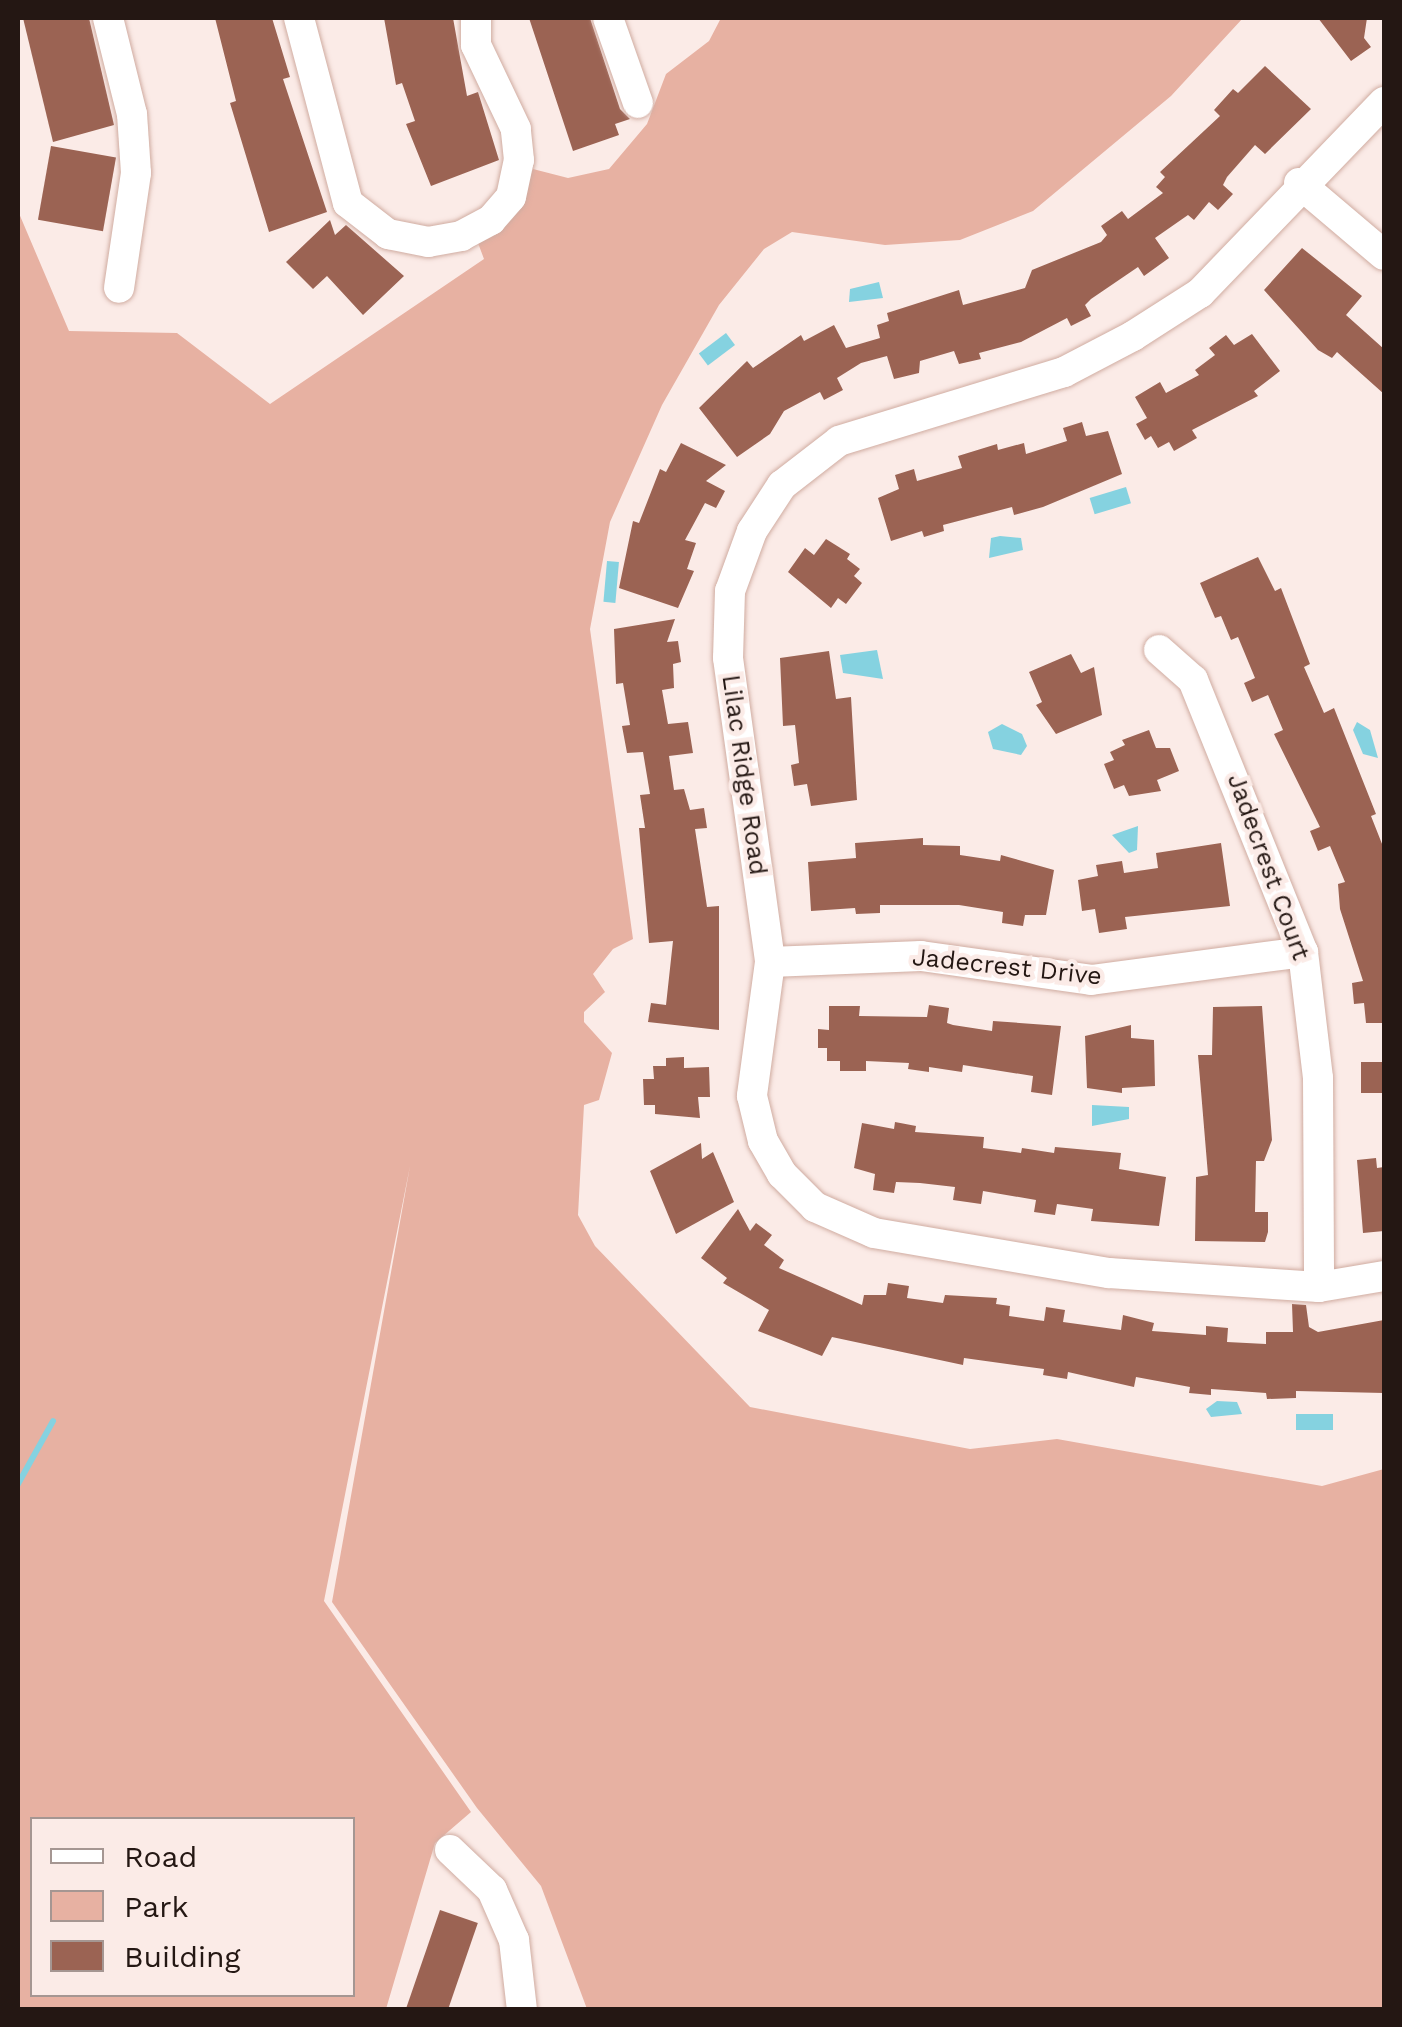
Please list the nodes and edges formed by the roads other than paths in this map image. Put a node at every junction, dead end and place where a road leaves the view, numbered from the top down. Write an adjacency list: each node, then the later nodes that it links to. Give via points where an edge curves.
1 (108, 18): 9 (street, via 132,114 136,172)
2 (300, 18): 3 (street, via 348,203 388,234 428,242 461,236 491,220 510,197 519,160 516,129 476,45)
3 (476, 18)
4 (608, 18): 6 (street)
5 (1384, 102): 7 (street, Lilac Ridge Road)
6 (638, 103)
7 (1299, 184): 8 (street); 12 (street, Lilac Ridge Road, via 1200,294 1133,336 1064,372 839,441 782,485 752,531 730,591 728,658)
8 (1384, 256)
9 (120, 288)
10 (1159, 650): 11 (street, Jadecrest Court, via 1193,680)
11 (1304, 952): 12 (street, Jadecrest Drive, via 1091,980 921,956); 14 (street, Jadecrest Court, via 1318,1078)
12 (770, 962): 14 (street, Lilac Ridge Road, via 752,1096 782,1174 815,1206 874,1232 1108,1272)
13 (1384, 1276): 14 (street, Lilac Ridge Road)
14 (1319, 1287)
15 (450, 1850): 16 (street, via 492,1890 514,1940)
16 (522, 2010)

